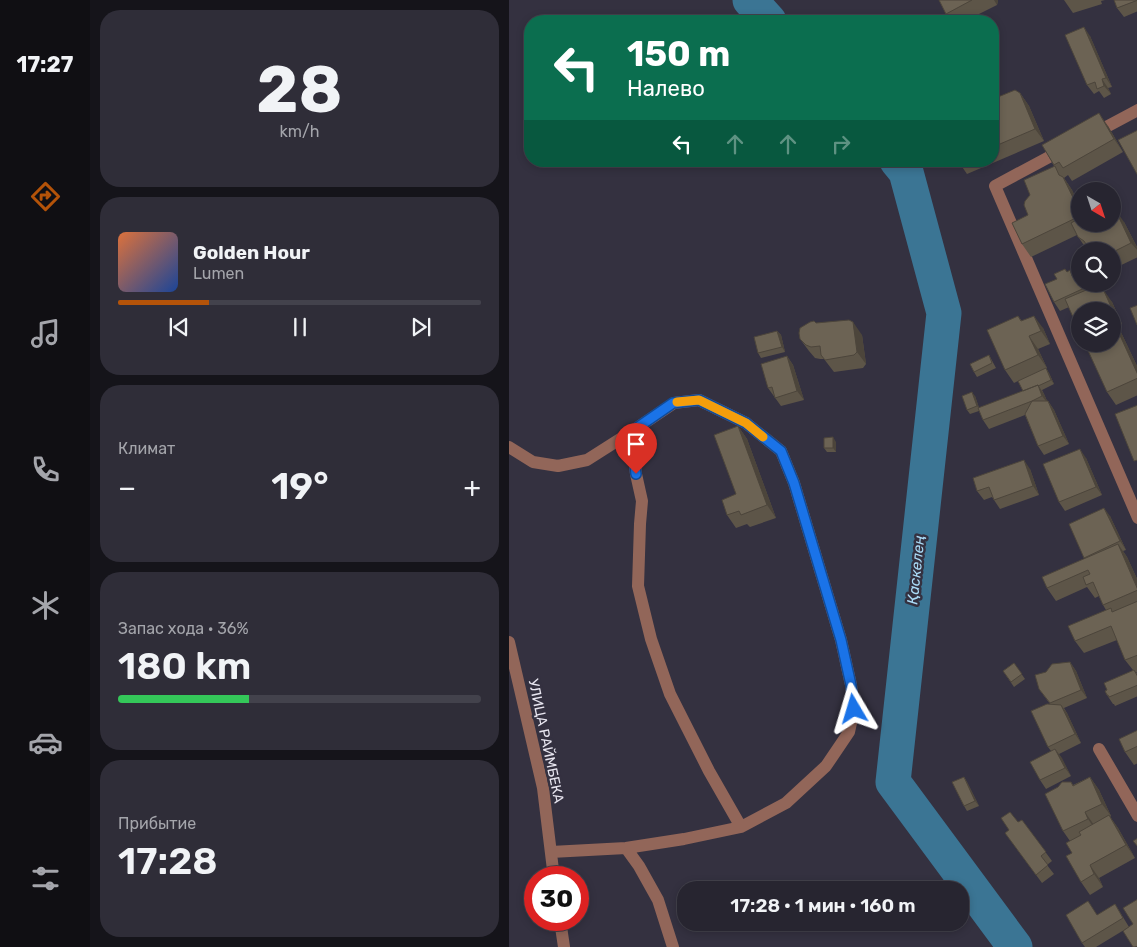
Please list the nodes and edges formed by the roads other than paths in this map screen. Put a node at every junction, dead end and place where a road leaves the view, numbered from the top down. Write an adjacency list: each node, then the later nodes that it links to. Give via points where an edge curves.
1 (1137, 110): 4 (street, via 995,186)
2 (631, 432): 3 (street, via 587,460 558,466 533,462); 8 (street, via 642,501 638,586 651,639 671,694 709,772); 8 (street, via 673,403 699,400 746,423 781,451 794,483 841,640 854,709 849,732 826,766 786,803)
3 (509, 448)
4 (1137, 518)
5 (509, 642): 10 (street, УЛИЦА РАЙМБЕКА, via 543,788)
6 (1099, 749): 7 (street)
7 (1137, 816)
8 (741, 827): 9 (street)
9 (626, 848): 10 (street); 14 (street, via 658,900)
10 (551, 852): 11 (street, УЛИЦА РАЙМБЕКА)
11 (553, 866)
12 (562, 931): 13 (street)
13 (564, 947)
14 (673, 947)

